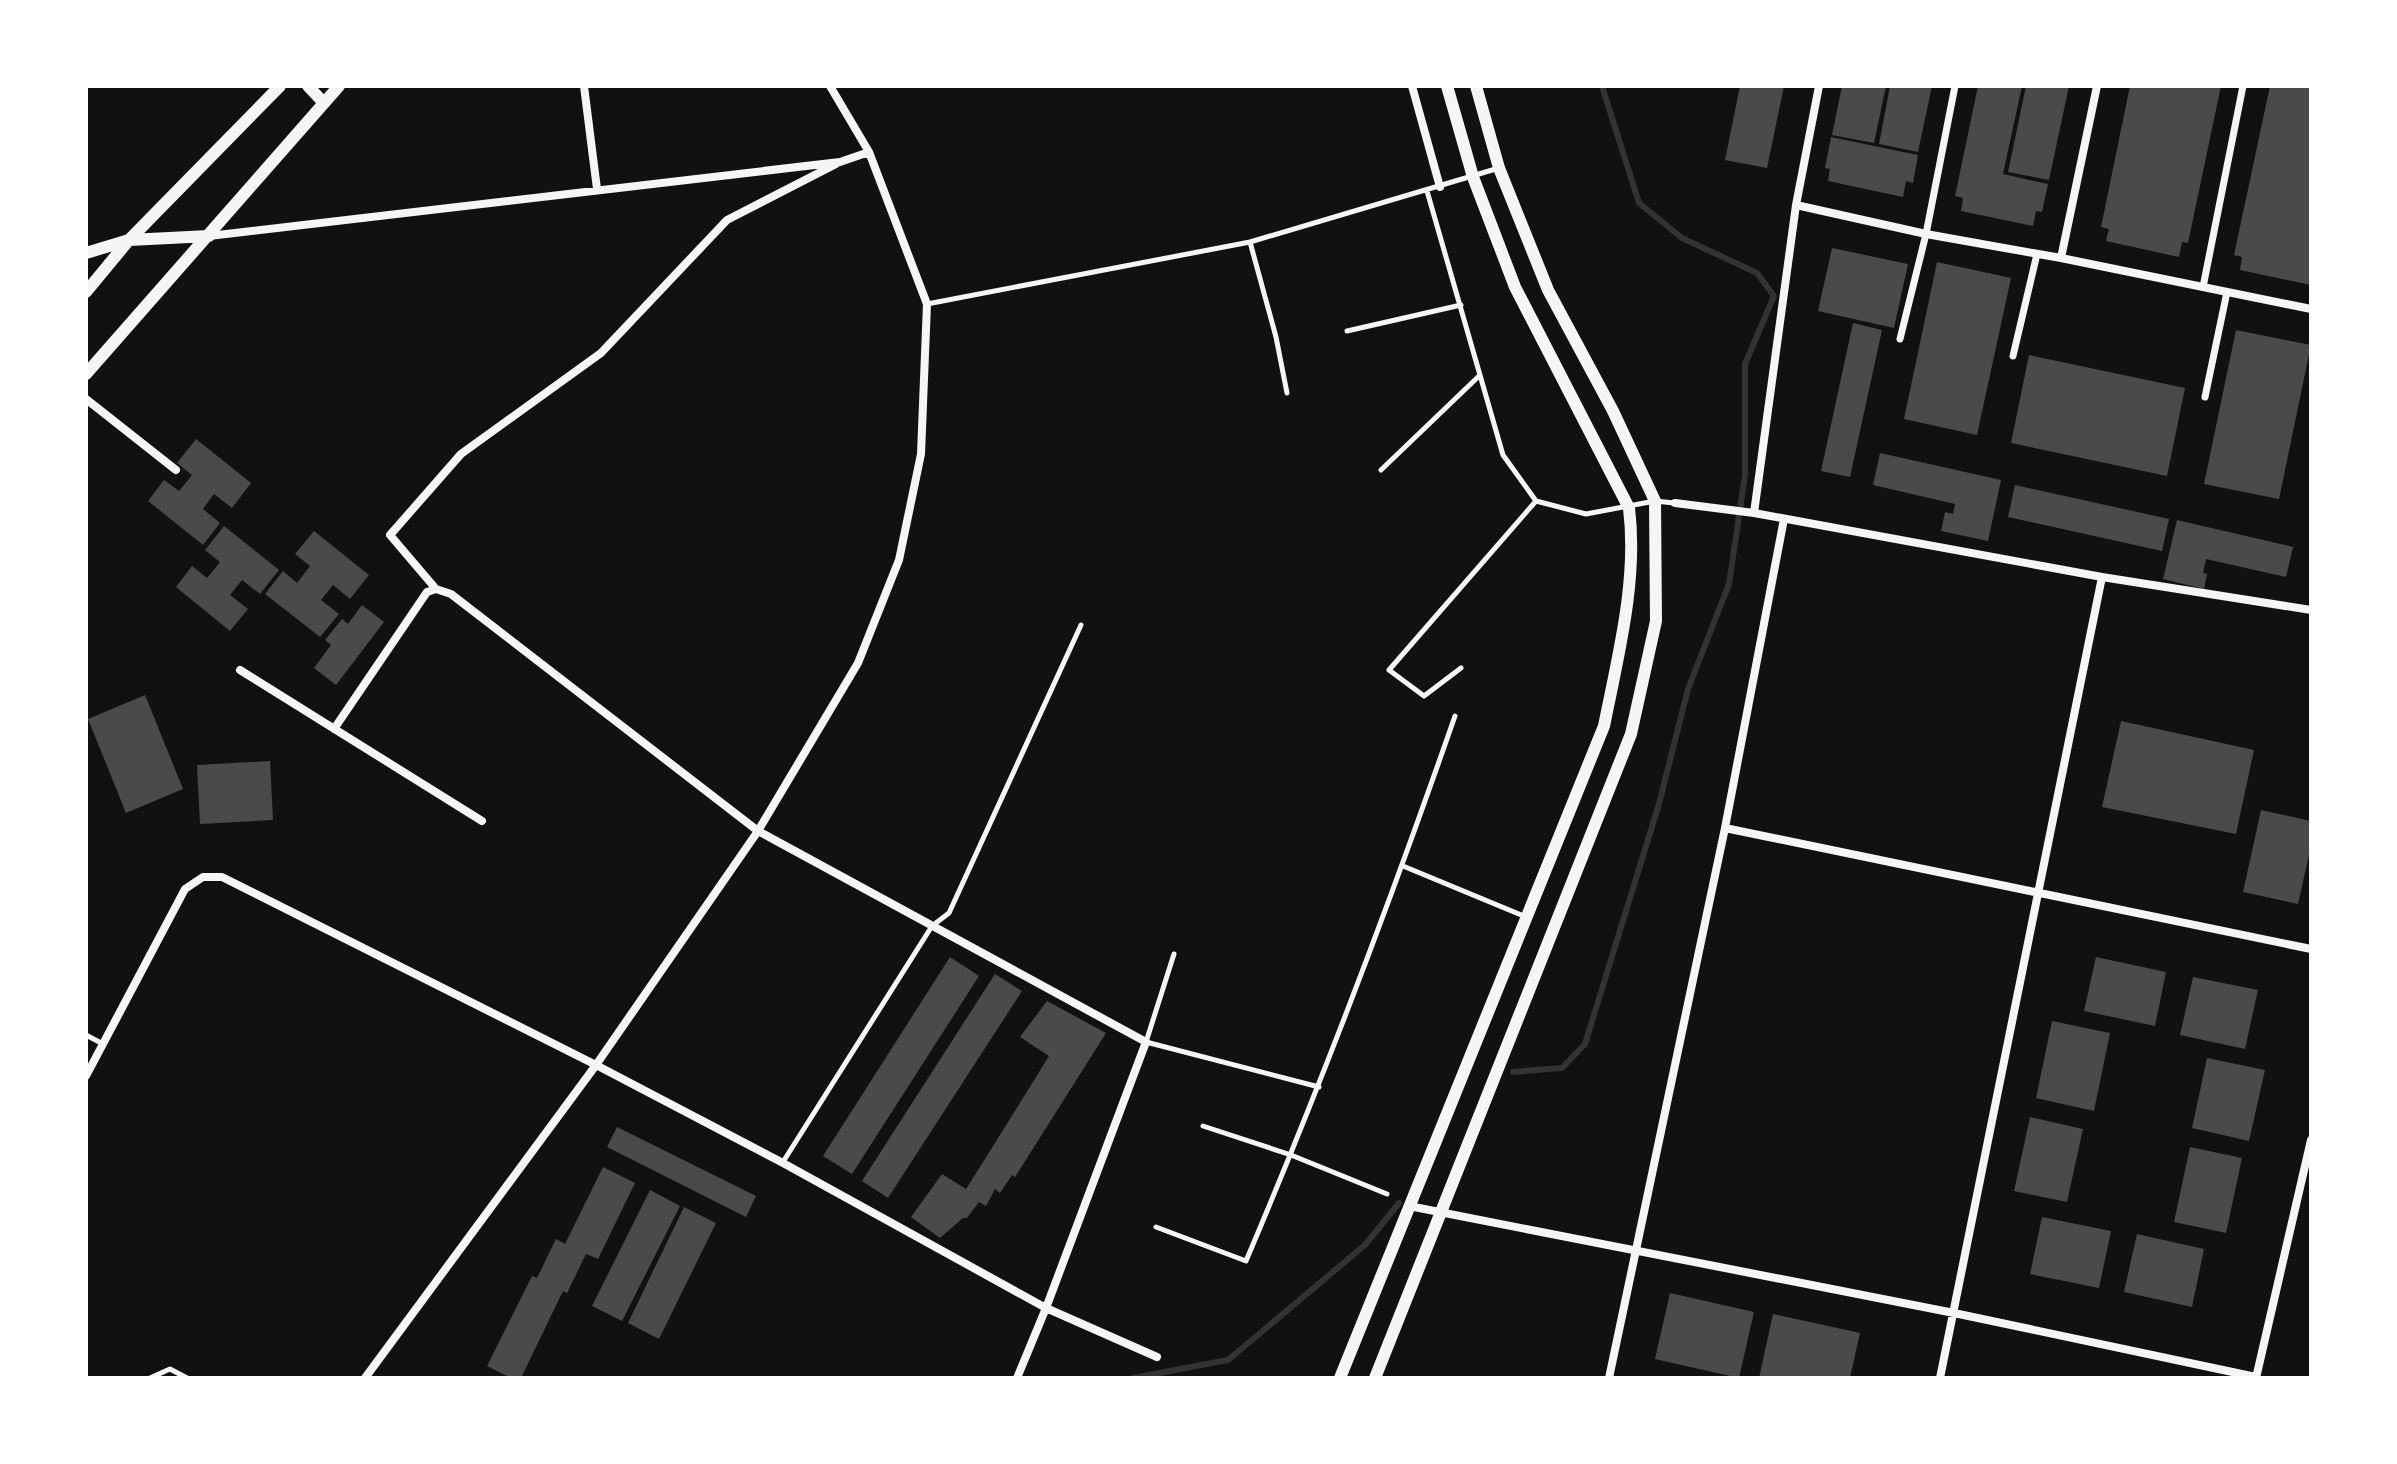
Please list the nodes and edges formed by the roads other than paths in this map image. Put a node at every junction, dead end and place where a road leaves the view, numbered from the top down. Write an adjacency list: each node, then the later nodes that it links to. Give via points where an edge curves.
1 (280, 86): 24 (street)
2 (308, 86): 13 (street)
3 (339, 86): 13 (street)
4 (584, 86): 19 (street)
5 (830, 86): 14 (street)
6 (1412, 86): 18 (street)
7 (1447, 86): 17 (street)
8 (1476, 86): 16 (street)
9 (1819, 86): 21 (street)
10 (1955, 86): 22 (street)
11 (2097, 86): 28 (street)
12 (2243, 86): 29 (street)
13 (323, 102): 23 (street)
14 (869, 152): 15 (street); 32 (street)
15 (840, 162): 19 (street); 52 (street, via 727,220 601,353 461,454 390,535)
16 (1499, 168): 17 (lane); 46 (street, via 1548,290)
17 (1473, 177): 18 (lane); 48 (street, via 1515,287)
18 (1440, 187): 20 (lane)
19 (597, 189): 23 (street)
20 (1427, 191): 25 (lane); 33 (lane)
21 (1796, 205): 22 (street); 49 (street)
22 (1926, 234): 27 (street); 36 (street)
23 (209, 236): 24 (street); 38 (street)
24 (129, 240): 26 (street); 30 (street)
25 (1250, 242): 32 (lane); 40 (lane)
26 (86, 253)
27 (2037, 254): 28 (street); 37 (street)
28 (2061, 258): 29 (street)
29 (2203, 287): 31 (street)
30 (86, 292)
31 (2227, 292): 34 (street); 41 (street)
32 (927, 304): 61 (street, via 921,454 899,560 858,663)
33 (1461, 305): 35 (lane); 39 (lane)
34 (2311, 309)
35 (1347, 331)
36 (1900, 339)
37 (2013, 356)
38 (86, 374)
39 (1479, 376): 44 (lane); 45 (lane, via 1503,455)
40 (1287, 393)
41 (2205, 397)
42 (86, 399): 43 (street)
43 (176, 470)
44 (1381, 470)
45 (1536, 501): 48 (lane, via 1586,514); 55 (lane, via 1389,670 1424,696)
46 (1655, 501): 47 (lane); 48 (lane); 80 (street, via 1656,621 1631,734)
47 (1675, 503): 49 (street)
48 (1629, 508): 64 (street, via 1626,615 1604,726)
49 (1751, 512): 50 (street)
50 (1784, 519): 51 (street); 60 (street)
51 (2102, 577): 53 (street); 63 (street)
52 (432, 591): 58 (street); 61 (street, via 451,594)
53 (2311, 610)
54 (1081, 625): 65 (lane, via 949,913)
55 (1461, 668)
56 (240, 670): 58 (street)
57 (1455, 716): 62 (lane)
58 (334, 729): 59 (street)
59 (482, 821)
60 (1725, 828): 63 (street); 82 (street)
61 (758, 831): 65 (street); 71 (street)
62 (1403, 866): 64 (lane); 73 (lane)
63 (2039, 892): 66 (street); 84 (street)
64 (1527, 917): 79 (street)
65 (932, 926): 69 (street); 77 (lane)
66 (2311, 949)
67 (1174, 954): 69 (lane)
68 (86, 1035): 70 (lane)
69 (1146, 1042): 73 (lane); 83 (street)
70 (104, 1045): 71 (street, via 185,889 203,877 222,877); 72 (street)
71 (596, 1065): 77 (street); 88 (street)
72 (86, 1076)
73 (1319, 1087): 76 (lane)
74 (1203, 1126): 76 (lane)
75 (2311, 1140): 94 (street)
76 (1291, 1155): 78 (lane); 81 (lane, via 1246,1261)
77 (783, 1163): 83 (street)
78 (1387, 1194)
79 (1409, 1206): 80 (street); 90 (street)
80 (1443, 1211): 82 (street); 91 (street)
81 (1156, 1227)
82 (1636, 1250): 84 (street); 92 (street)
83 (1046, 1308): 85 (street); 89 (street)
84 (1954, 1313): 93 (street); 94 (street)
85 (1157, 1357)
86 (150, 1378): 87 (lane, via 170,1369)
87 (187, 1378)
88 (365, 1378)
89 (1017, 1378)
90 (1340, 1378)
91 (1375, 1378)
92 (1609, 1378)
93 (1940, 1378)
94 (2256, 1378)

